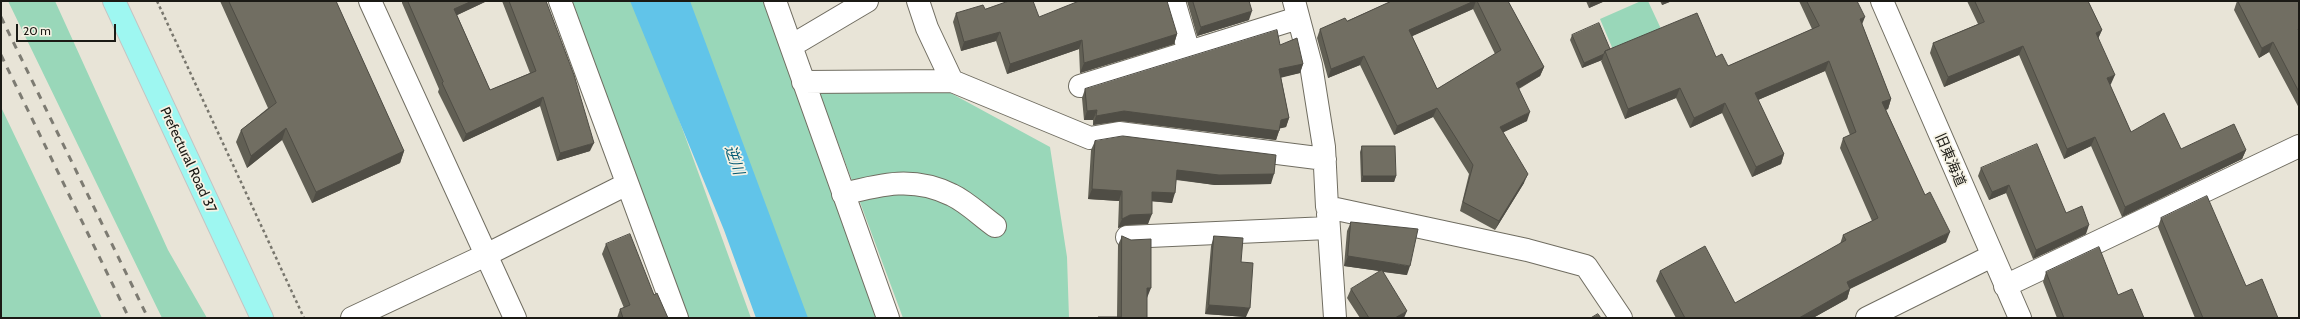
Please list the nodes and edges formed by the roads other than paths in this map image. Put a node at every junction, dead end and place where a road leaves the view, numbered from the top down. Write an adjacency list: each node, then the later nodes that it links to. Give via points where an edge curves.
1 (114, 1): 25 (main road, Prefectural Road 37)
2 (370, 1): 22 (street)
3 (560, 1): 17 (street)
4 (775, 1): 10 (street)
5 (867, 1): 10 (street)
6 (918, 1): 12 (street, via 926,28)
7 (1174, 1): 11 (street)
8 (1882, 1): 23 (street, 旧東海道)
9 (1296, 10): 11 (street); 16 (street, via 1311,65)
10 (791, 46): 13 (street)
11 (1189, 52): 14 (street)
12 (952, 81): 13 (street); 16 (street, via 1090,138 1119,133)
13 (804, 82): 18 (street)
14 (1080, 86)
15 (2299, 146): 24 (street)
16 (1325, 159): 19 (street)
17 (627, 184): 22 (street); 28 (street)
18 (843, 194): 20 (street, via 882,184 921,183 953,195); 29 (street)
19 (1328, 217): 21 (street); 30 (street); 31 (street, via 1527,250 1586,266)
20 (995, 226)
21 (1127, 237)
22 (486, 255): 26 (street); 27 (street)
23 (1992, 256): 24 (street, 旧東海道); 32 (street)
24 (2005, 286): 33 (street, 旧東海道)
25 (262, 318)
26 (352, 318)
27 (515, 318)
28 (677, 318)
29 (888, 318)
30 (1335, 318)
31 (1621, 318)
32 (1867, 318)
33 (2020, 318)

